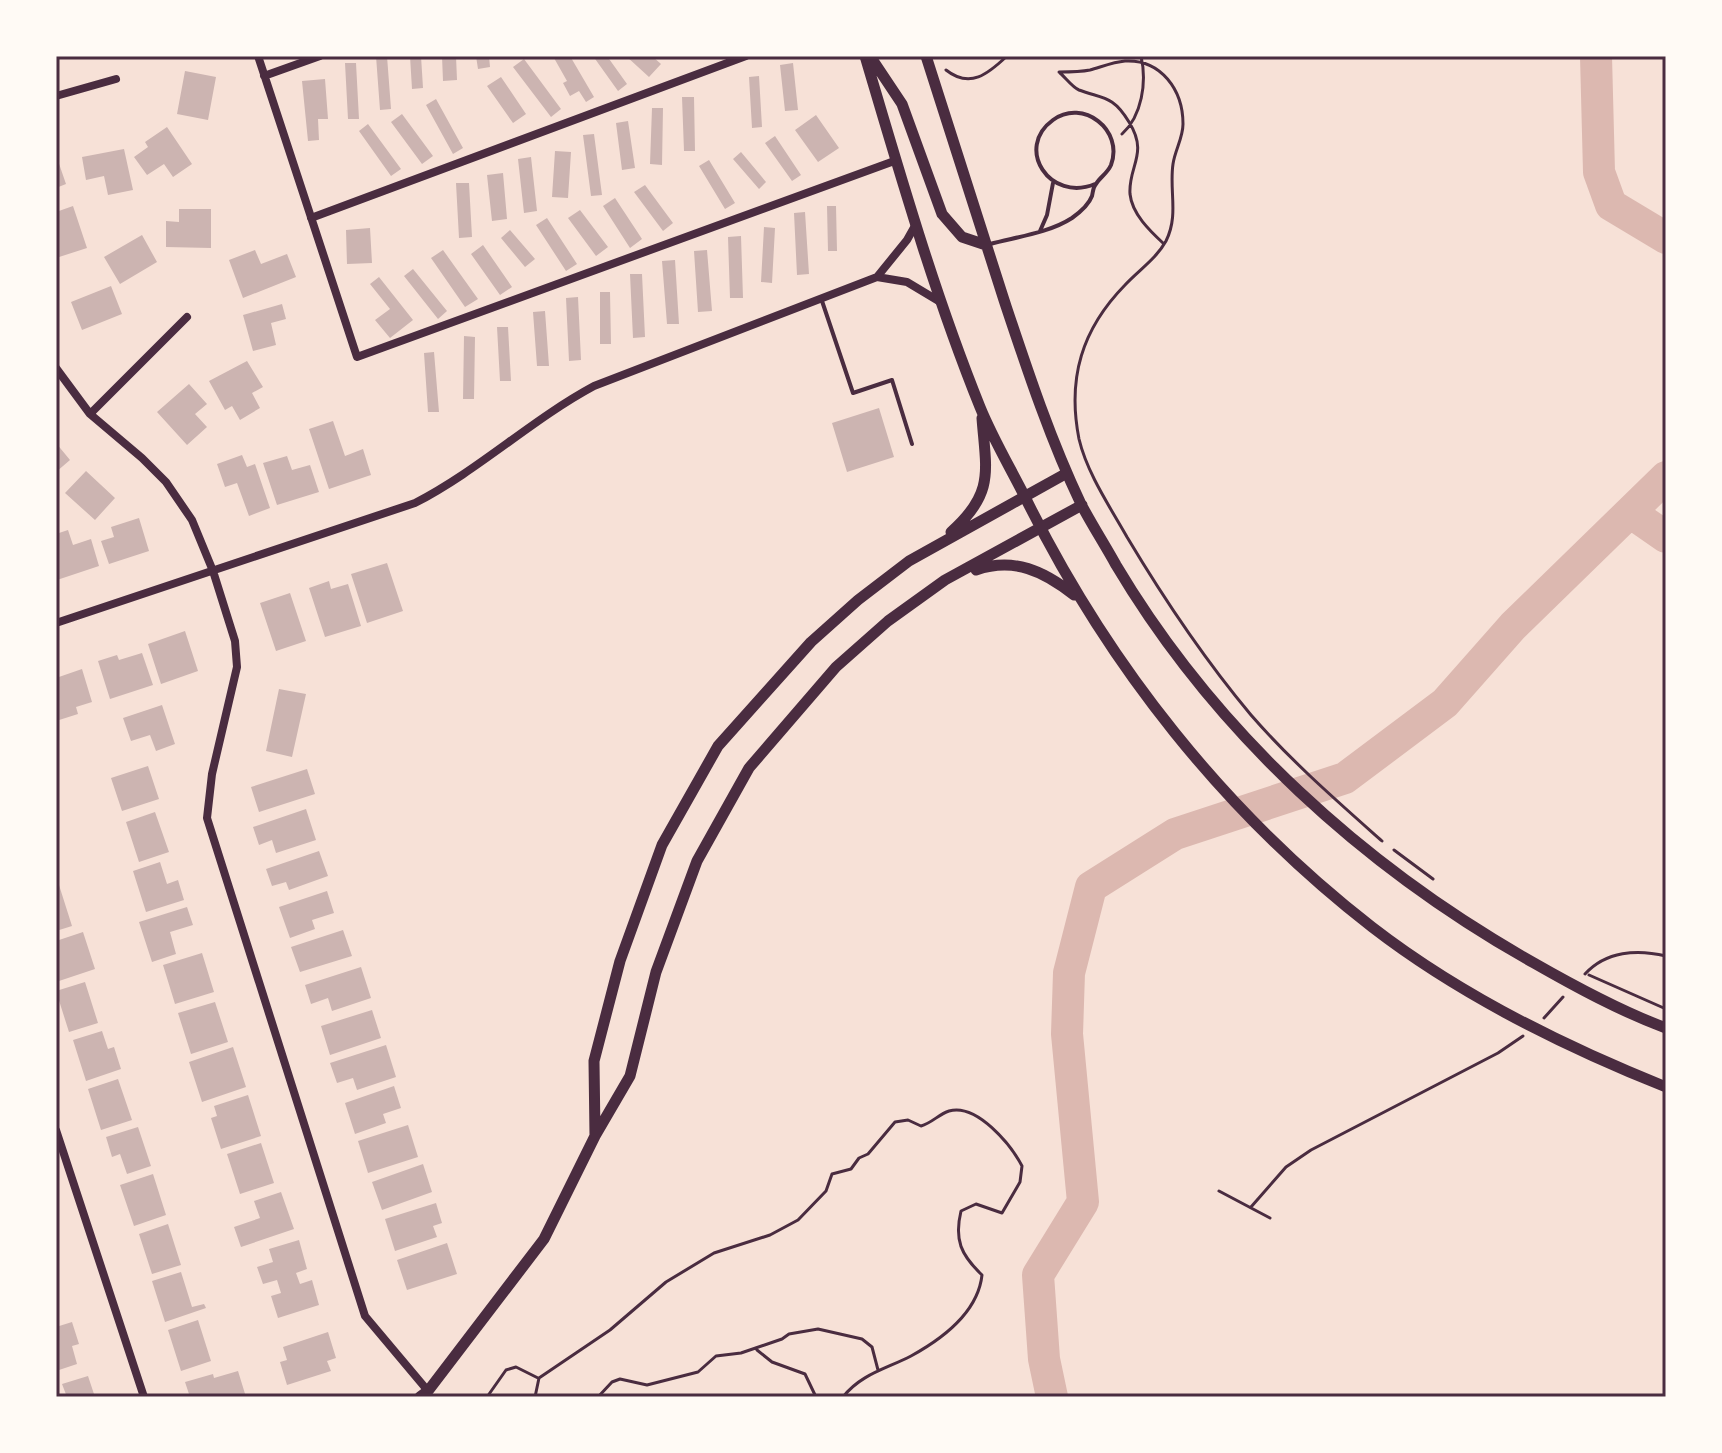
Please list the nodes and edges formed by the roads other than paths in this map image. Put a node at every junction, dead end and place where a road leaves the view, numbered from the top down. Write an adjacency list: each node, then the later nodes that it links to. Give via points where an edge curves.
1 (258, 56): 6 (street)
2 (320, 56): 6 (street)
3 (746, 56): 12 (street)
4 (867, 56): 9 (main road); 15 (main road, via 902,104 942,214 962,237)
5 (926, 56): 15 (main road)
6 (264, 76): 12 (street)
7 (116, 79): 8 (street)
8 (56, 96)
9 (897, 160): 12 (street, via 357,357); 13 (main road)
10 (1053, 182): 11 (lane, via 1074,189); 11 (lane, via 1038,158 1043,130 1066,114 1090,115 1112,142 1111,166); 14 (lane)
11 (1095, 184): 14 (lane, via 1091,200 1074,216)
12 (311, 218)
13 (916, 224): 16 (street); 18 (main road)
14 (1040, 231): 15 (lane)
15 (986, 245): 24 (main road)
16 (877, 277): 17 (street); 18 (street, via 907,282)
17 (821, 298): 23 (lane, via 853,393 892,380); 29 (street, via 594,386 452,484 415,503)
18 (942, 303): 21 (main road)
19 (187, 317): 22 (street)
20 (56, 368): 22 (street)
21 (981, 409): 25 (main road); 28 (main road, via 984,489 973,513)
22 (90, 414): 29 (street, via 166,482 192,520)
23 (912, 444)
24 (1067, 473): 25 (main road); 26 (main road)
25 (1024, 497): 27 (main road); 28 (main road)
26 (1082, 505): 27 (main road); 33 (main road, via 1190,676 1315,807 1465,924 1578,988)
27 (1040, 528): 30 (main road); 31 (main road)
28 (933, 548): 36 (main road, via 858,600 811,642 718,746 662,845 620,961 594,1061)
29 (213, 571): 32 (street); 37 (street, via 235,641 237,667 207,818 365,1316)
30 (945, 580): 31 (main road, via 988,565 1017,565 1050,576); 36 (main road, via 836,667 749,768 697,861 656,972 630,1076)
31 (1080, 600): 34 (main road, via 1149,702 1226,794 1288,856 1372,927 1506,1012)
32 (56, 623)
33 (1666, 1028)
34 (1666, 1087)
35 (56, 1130): 38 (street)
36 (595, 1136): 37 (main road, via 544,1239)
37 (424, 1394)
38 (144, 1397)

